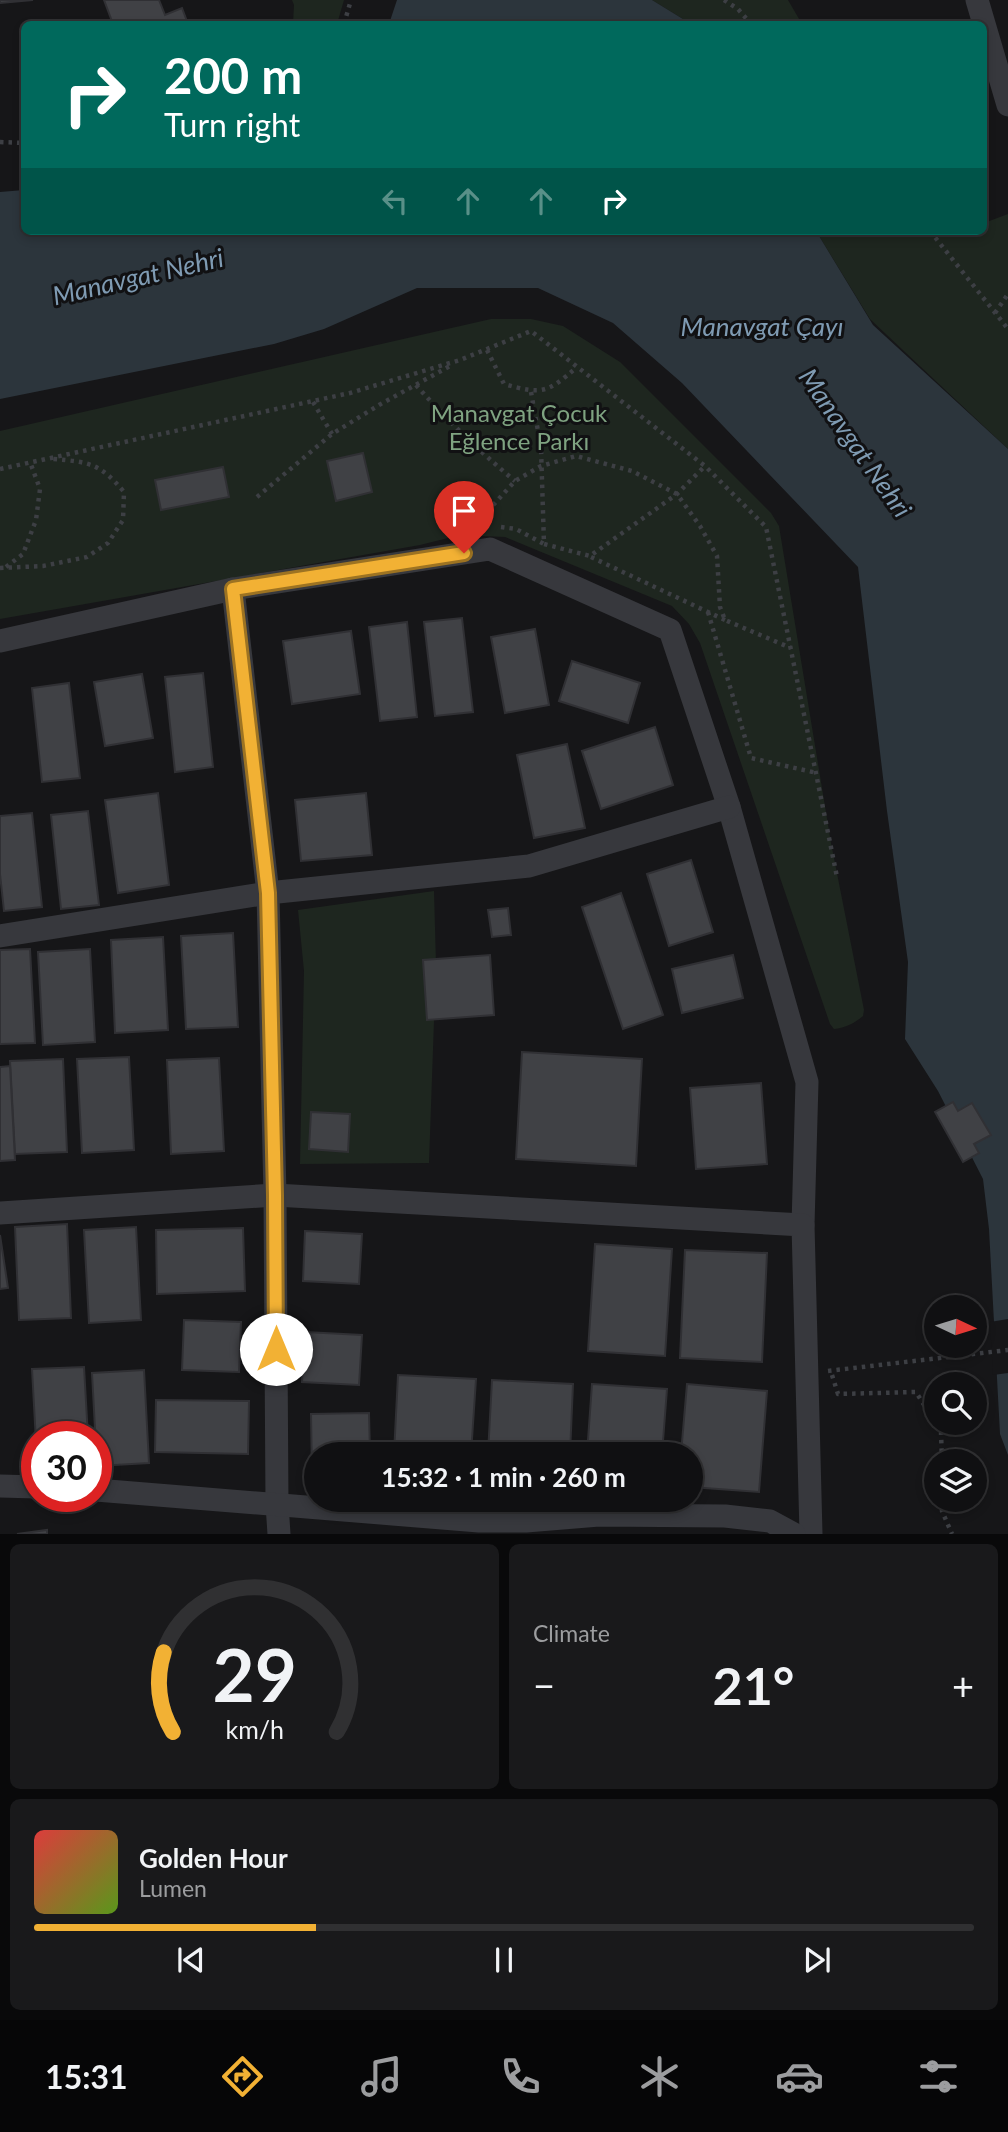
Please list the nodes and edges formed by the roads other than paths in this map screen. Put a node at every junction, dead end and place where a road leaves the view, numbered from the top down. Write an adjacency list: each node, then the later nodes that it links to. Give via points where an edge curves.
1 (977, 0): 2 (street)
2 (983, 21)
3 (987, 34): 4 (street)
4 (1008, 105)
5 (233, 589): 6 (street); 7 (street, via 489,549 670,630); 8 (street)
6 (0, 641)
7 (729, 807): 8 (street, via 530,866); 12 (street, via 807,1082)
8 (268, 893): 9 (street); 10 (street)
9 (0, 936)
10 (275, 1195): 11 (street); 12 (street); 16 (street)
11 (0, 1213)
12 (803, 1225): 20 (street)
13 (0, 1486): 14 (street)
14 (21, 1487)
15 (112, 1491): 16 (street)
16 (276, 1504): 17 (street); 18 (street)
17 (559, 1526): 19 (street, via 599,1515 725,1516 770,1521)
18 (279, 1534)
19 (794, 1534)
20 (811, 1534)

